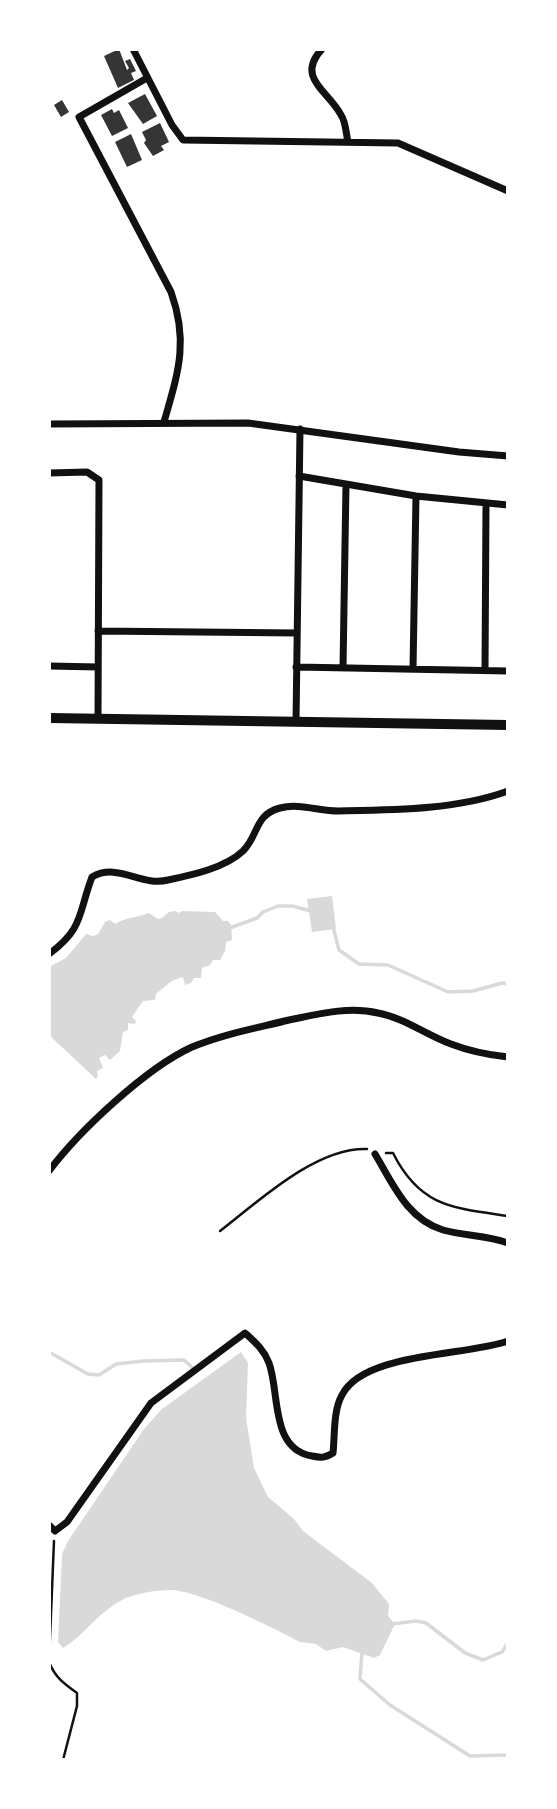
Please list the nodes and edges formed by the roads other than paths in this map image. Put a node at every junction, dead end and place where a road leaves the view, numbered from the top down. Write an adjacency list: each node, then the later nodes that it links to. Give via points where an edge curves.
1 (133, 49): 3 (street)
2 (321, 49): 4 (street, via 311,69 316,85 341,115)
3 (147, 78): 4 (street, via 183,140); 6 (street, via 79,117 176,305 181,352)
4 (348, 142): 5 (street, via 398,143)
5 (508, 191)
6 (164, 422): 7 (street); 8 (street)
7 (49, 424)
8 (300, 429): 9 (street); 11 (street)
9 (508, 456)
10 (49, 473): 16 (street, via 87,472 99,480)
11 (299, 476): 12 (street); 17 (street)
12 (346, 484): 13 (street); 21 (street)
13 (416, 496): 14 (street); 22 (street)
14 (486, 505): 15 (street); 23 (street)
15 (508, 505)
16 (98, 631): 17 (street); 19 (street)
17 (297, 633): 20 (street)
18 (49, 666): 19 (street)
19 (98, 667): 26 (street)
20 (296, 667): 21 (street); 27 (street)
21 (343, 668): 22 (street)
22 (413, 669): 23 (street)
23 (485, 670): 24 (street)
24 (508, 671)
25 (49, 718): 26 (main road)
26 (98, 719): 27 (main road)
27 (296, 722): 28 (main road)
28 (508, 724)
29 (508, 791): 30 (street, via 467,802 388,809 287,807 265,814 242,851 218,865 156,882 102,871 92,877 72,934)
30 (49, 954)
31 (508, 1057): 33 (street, via 451,1044 376,1012 330,1012 223,1036 161,1064 79,1137)
32 (375, 1154): 34 (street, via 412,1213 425,1223)
33 (49, 1171)
34 (508, 1243)
35 (508, 1341): 36 (street, via 383,1366 353,1381 338,1404 333,1453 324,1458 307,1455 288,1443 269,1364 262,1348 245,1334 151,1403 68,1522)
36 (52, 1528)

